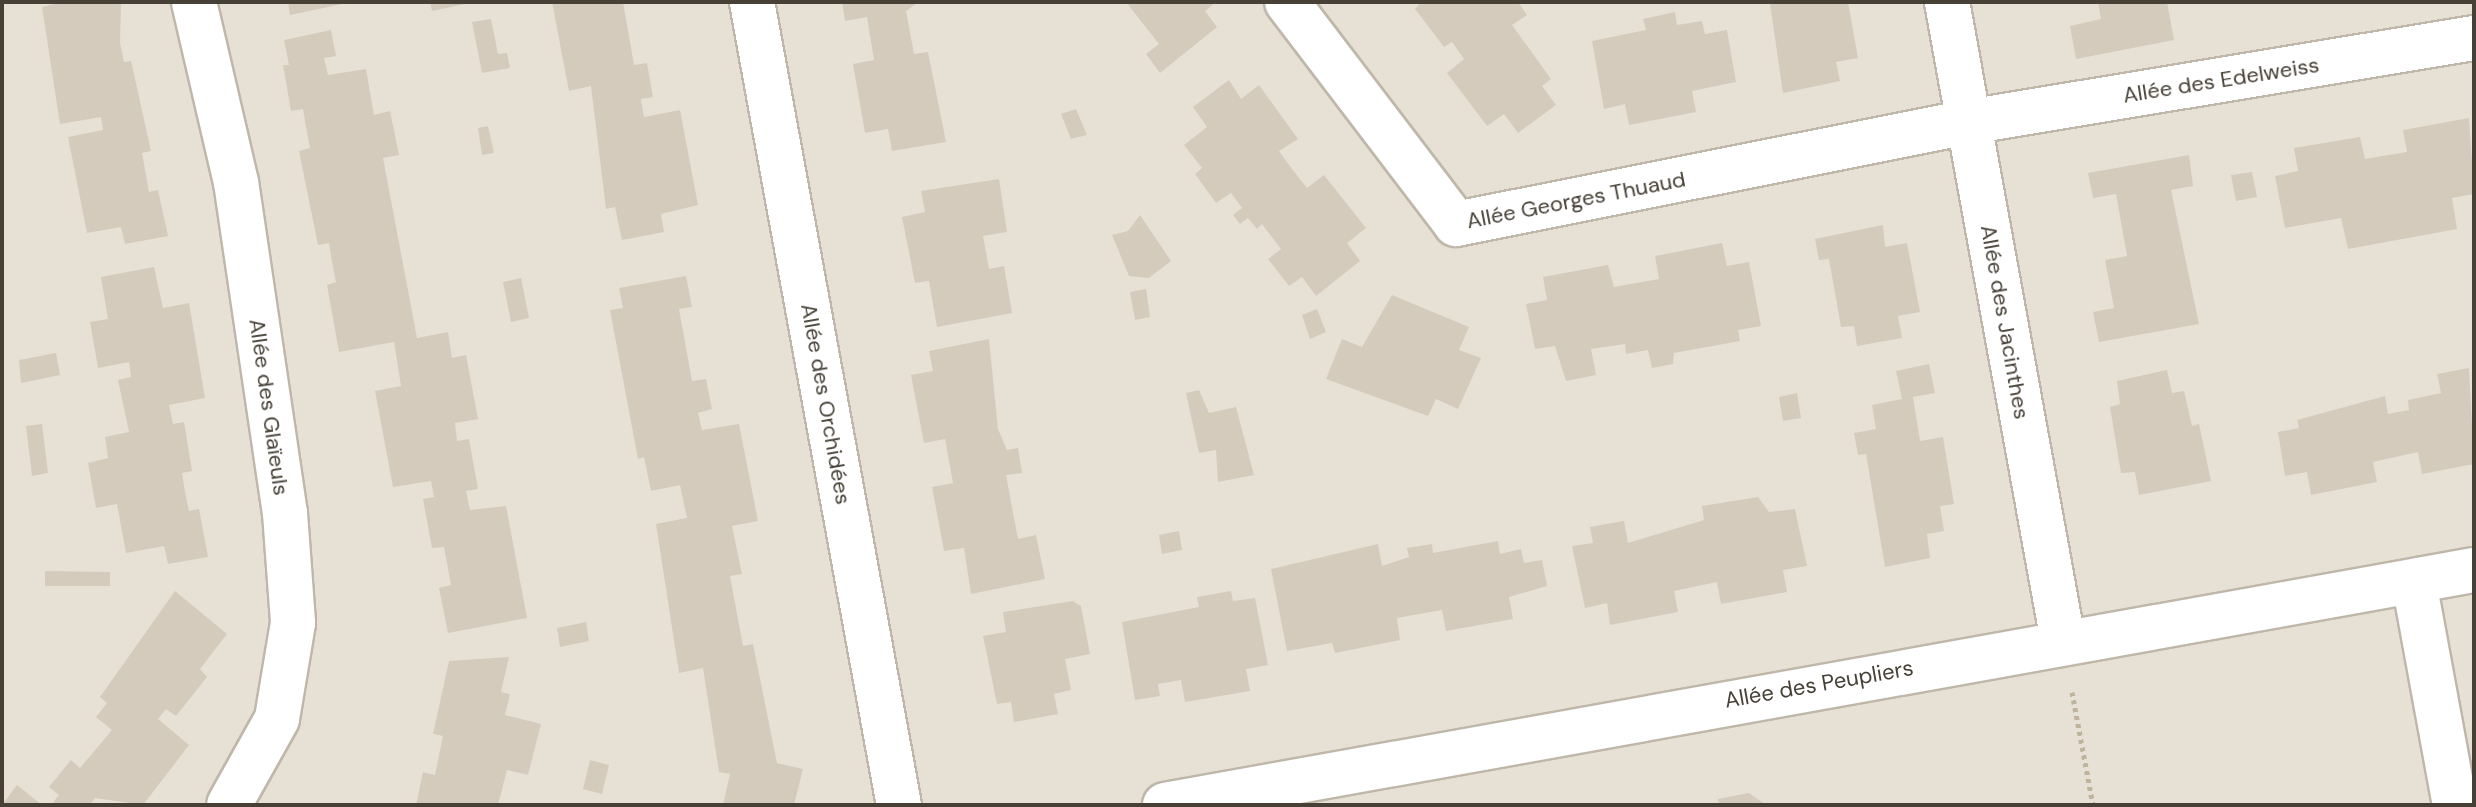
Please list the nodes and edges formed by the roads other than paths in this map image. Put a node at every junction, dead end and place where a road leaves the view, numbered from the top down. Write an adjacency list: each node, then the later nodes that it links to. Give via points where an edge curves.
1 (194, 2): 10 (street, Allée des Glaïeuls, via 236,182 285,513 293,623 277,719)
2 (752, 2): 11 (street, Allée des Orchidées)
3 (1287, 2): 6 (street, Allée Georges Thuaud, via 1456,224)
4 (1947, 2): 6 (street, Allée des Jacinthes)
5 (2474, 38): 6 (street, Allée des Edelweiss)
6 (1968, 122): 9 (street, Allée des Jacinthes)
7 (2474, 570): 8 (street, Allée des Peupliers)
8 (2414, 582): 9 (street, Allée des Peupliers); 13 (street)
9 (2063, 641): 12 (street, Allée des Peupliers)
10 (229, 805)
11 (899, 805)
12 (1165, 805)
13 (2455, 805)

